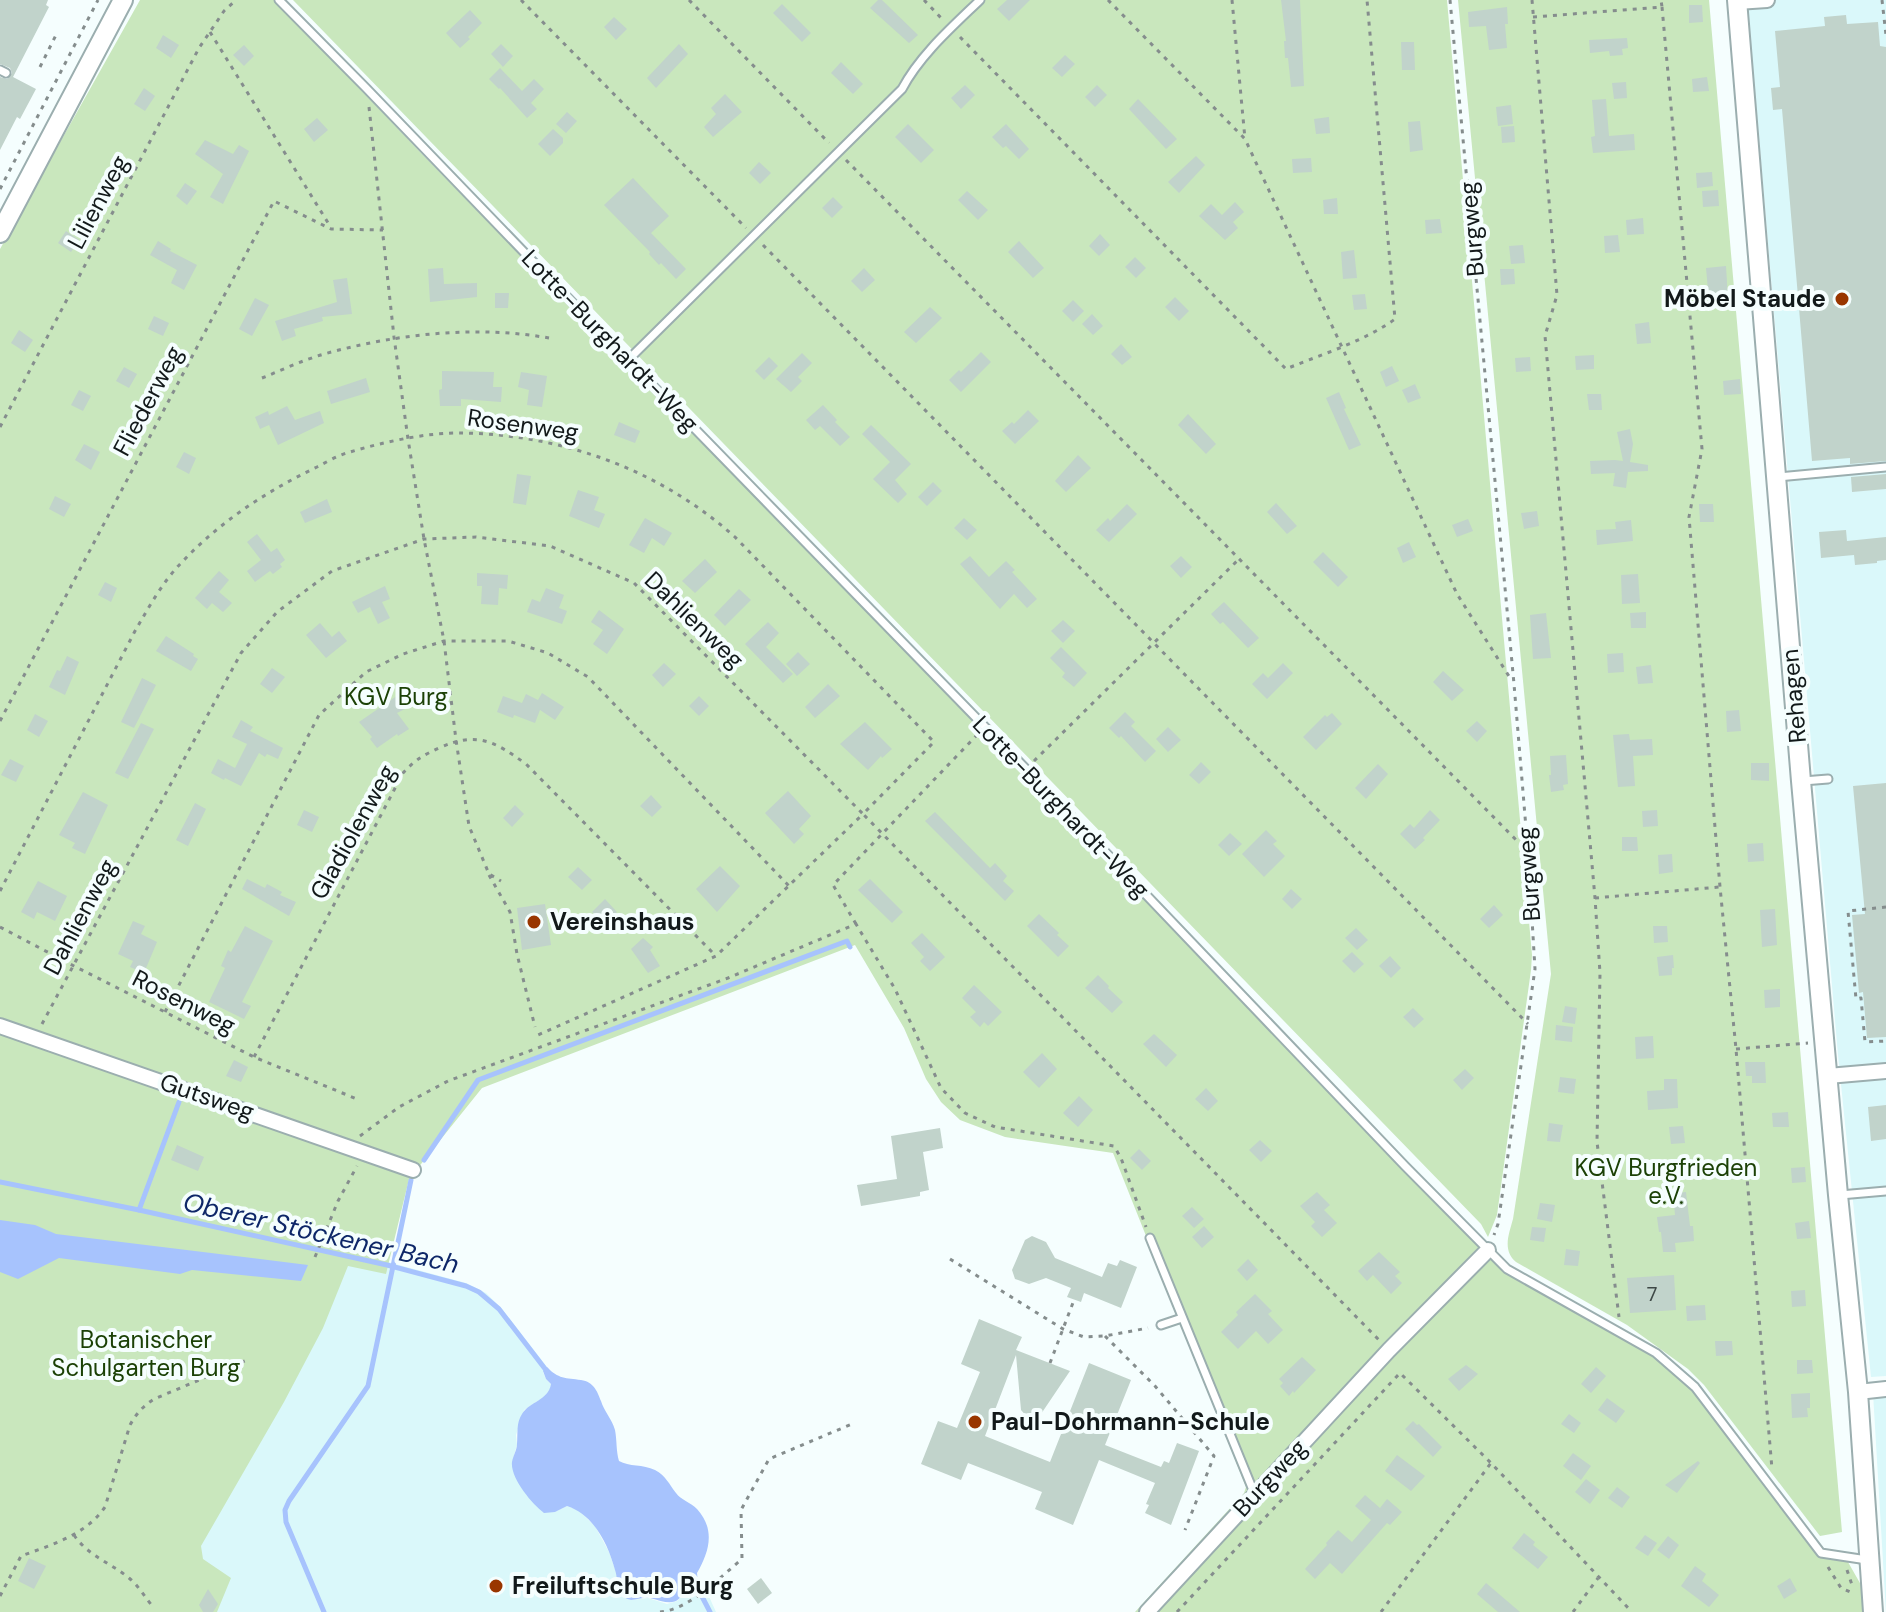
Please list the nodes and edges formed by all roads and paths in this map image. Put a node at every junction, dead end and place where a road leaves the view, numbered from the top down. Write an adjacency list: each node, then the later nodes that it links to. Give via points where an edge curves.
1 (98, 0): 28 (path)
2 (123, 0): 31 (street)
3 (236, 0): 21 (path, Lilienweg)
4 (279, 0): 25 (lane, Lotte-Burghardt-Weg)
5 (521, 0): 32 (path)
6 (689, 0): 27 (path)
7 (924, 0): 20 (path)
8 (980, 0): 20 (lane)
9 (1108, 0): 26 (path)
10 (1232, 0): 26 (path)
11 (1367, 0): 35 (path, via 1395,319)
12 (1450, 0): 46 (path, Burgweg)
13 (1532, 0): 19 (path)
14 (1661, 0): 18 (path)
15 (1767, 0): 17 (street)
16 (1882, 0): 23 (path)
17 (1737, 1): 41 (street, Rehagen)
18 (1662, 7): 19 (path); 59 (path, via 1702,449 1689,517)
19 (1533, 17): 61 (path, via 1557,295 1545,336)
20 (951, 28): 27 (lane, via 902,89); 35 (path, via 1286,369)
21 (210, 32): 29 (path); 38 (path, Lilienweg)
22 (57, 33): 24 (path)
23 (1886, 35)
24 (40, 67)
25 (366, 88): 30 (path); 36 (lane, Lotte-Burghardt-Weg)
26 (1245, 139): 35 (path)
27 (839, 153): 32 (lane); 43 (path)
28 (0, 189)
29 (331, 229): 30 (path, Fliederweg); 47 (path, Fliederweg, via 274,201)
30 (383, 230): 33 (path)
31 (0, 233)
32 (754, 236): 36 (lane); 45 (path)
33 (394, 337): 34 (path, via 498,333); 37 (path, via 322,354); 39 (path)
34 (549, 338)
35 (1342, 347): 46 (path, via 1457,594)
36 (628, 360): 48 (lane, Lotte-Burghardt-Weg)
37 (262, 378)
38 (0, 427)
39 (408, 439): 42 (path); 53 (path, Rosenweg, via 461,433 553,442 638,472 711,515 934,742); 60 (path, Rosenweg, via 347,453 287,481 232,517 182,562 135,631)
40 (1886, 467): 41 (lane)
41 (1775, 477): 52 (street, Rehagen)
42 (424, 539): 44 (path); 53 (path, Dahlienweg, via 476,537 550,546 634,583); 66 (path, Dahlienweg, via 332,571 277,612 241,653)
43 (1239, 559): 45 (path); 55 (path)
44 (444, 641): 49 (path); 58 (path, via 508,641 548,653 588,677); 67 (path, via 366,672 319,715)
45 (1153, 643): 50 (path); 68 (path)
46 (1514, 684): 55 (path, Burgweg)
47 (0, 721)
48 (984, 727): 50 (lane, Lotte-Burghardt-Weg); 54 (path)
49 (456, 740): 56 (path, via 469,826); 65 (path, via 478,739 503,747 526,764); 76 (path, Gladiolenweg, via 417,758 403,773)
50 (1026, 769): 86 (lane, Lotte-Burghardt-Weg)
51 (1828, 779): 52 (lane)
52 (1801, 781): 73 (street, Rehagen)
53 (863, 814): 54 (path); 58 (path)
54 (884, 834): 63 (path, via 833,885); 95 (path)
55 (1528, 852): 68 (path, Burgweg, via 1535,969)
56 (489, 874): 57 (path); 70 (path, via 510,912)
57 (501, 881)
58 (789, 886): 65 (path)
59 (1720, 887): 61 (path); 75 (path)
60 (0, 891)
61 (1595, 898): 93 (path, via 1600,973 1597,1142)
62 (1886, 907): 74 (path, via 1848,911 1865,1042)
63 (856, 924): 80 (path, via 728,978 448,1081 399,1107); 85 (path, via 895,989 941,1088 965,1113 995,1127 1114,1146)
64 (0, 927): 66 (path, Rosenweg)
65 (716, 956): 71 (path)
66 (74, 966): 67 (path, Rosenweg); 72 (path, Dahlienweg)
67 (165, 1012): 76 (path, Rosenweg)
68 (1528, 1024): 86 (path, Burgweg, via 1498,1224)
69 (0, 1026): 72 (street, Gutsweg)
70 (535, 1027)
71 (538, 1035)
72 (36, 1038): 80 (street, Gutsweg)
73 (1824, 1041): 75 (path); 78 (street, Rehagen)
74 (1886, 1041)
75 (1736, 1049): 102 (path)
76 (254, 1057): 79 (path, Rosenweg)
77 (1886, 1071): 78 (street)
78 (1828, 1076): 84 (street, Rehagen)
79 (357, 1099)
80 (347, 1145): 81 (street, Gutsweg)
81 (365, 1152): 82 (street, Gutsweg); 87 (path)
82 (413, 1170)
83 (1886, 1191): 84 (lane)
84 (1838, 1195): 99 (street, Rehagen)
85 (1150, 1238): 90 (lane)
86 (1488, 1250): 93 (lane, Lotte-Burghardt-Weg, via 1507,1269); 95 (street, Burgweg)
87 (315, 1257)
88 (950, 1259): 92 (path)
89 (1074, 1300): 92 (path)
90 (1182, 1318): 91 (lane); 103 (lane)
91 (1161, 1325): 94 (path)
92 (1063, 1329): 94 (path, via 1084,1337); 97 (path)
93 (1622, 1335): 102 (lane, Lotte-Burghardt-Weg, via 1656,1353 1695,1387)
94 (1105, 1336): 104 (path, via 1214,1456)
95 (1389, 1350): 103 (street, Burgweg)
96 (247, 1360): 105 (path, via 145,1405 130,1425 105,1507)
97 (1050, 1363)
98 (1886, 1389): 99 (street)
99 (1858, 1392): 107 (street, Rehagen)
100 (852, 1424): 112 (path, via 769,1459 741,1510 742,1559 686,1604)
101 (1491, 1463): 109 (path); 114 (path, via 1400,1373); 115 (path)
102 (1774, 1492): 106 (lane, Lotte-Burghardt-Weg)
103 (1255, 1495): 113 (street, Burgweg)
104 (1185, 1530)
105 (74, 1535): 110 (path, via 21,1556); 111 (path, via 99,1560 132,1580)
106 (1821, 1553): 107 (lane); 108 (path, via 1841,1588 1855,1594 1848,1571)
107 (1870, 1560): 118 (street, Rehagen)
108 (1841, 1567)
109 (1598, 1578): 116 (path); 117 (path)
110 (0, 1596)
111 (154, 1608)
112 (660, 1612)
113 (1147, 1612)
114 (1177, 1612)
115 (1381, 1612)
116 (1573, 1612)
117 (1632, 1612)
118 (1873, 1612)

